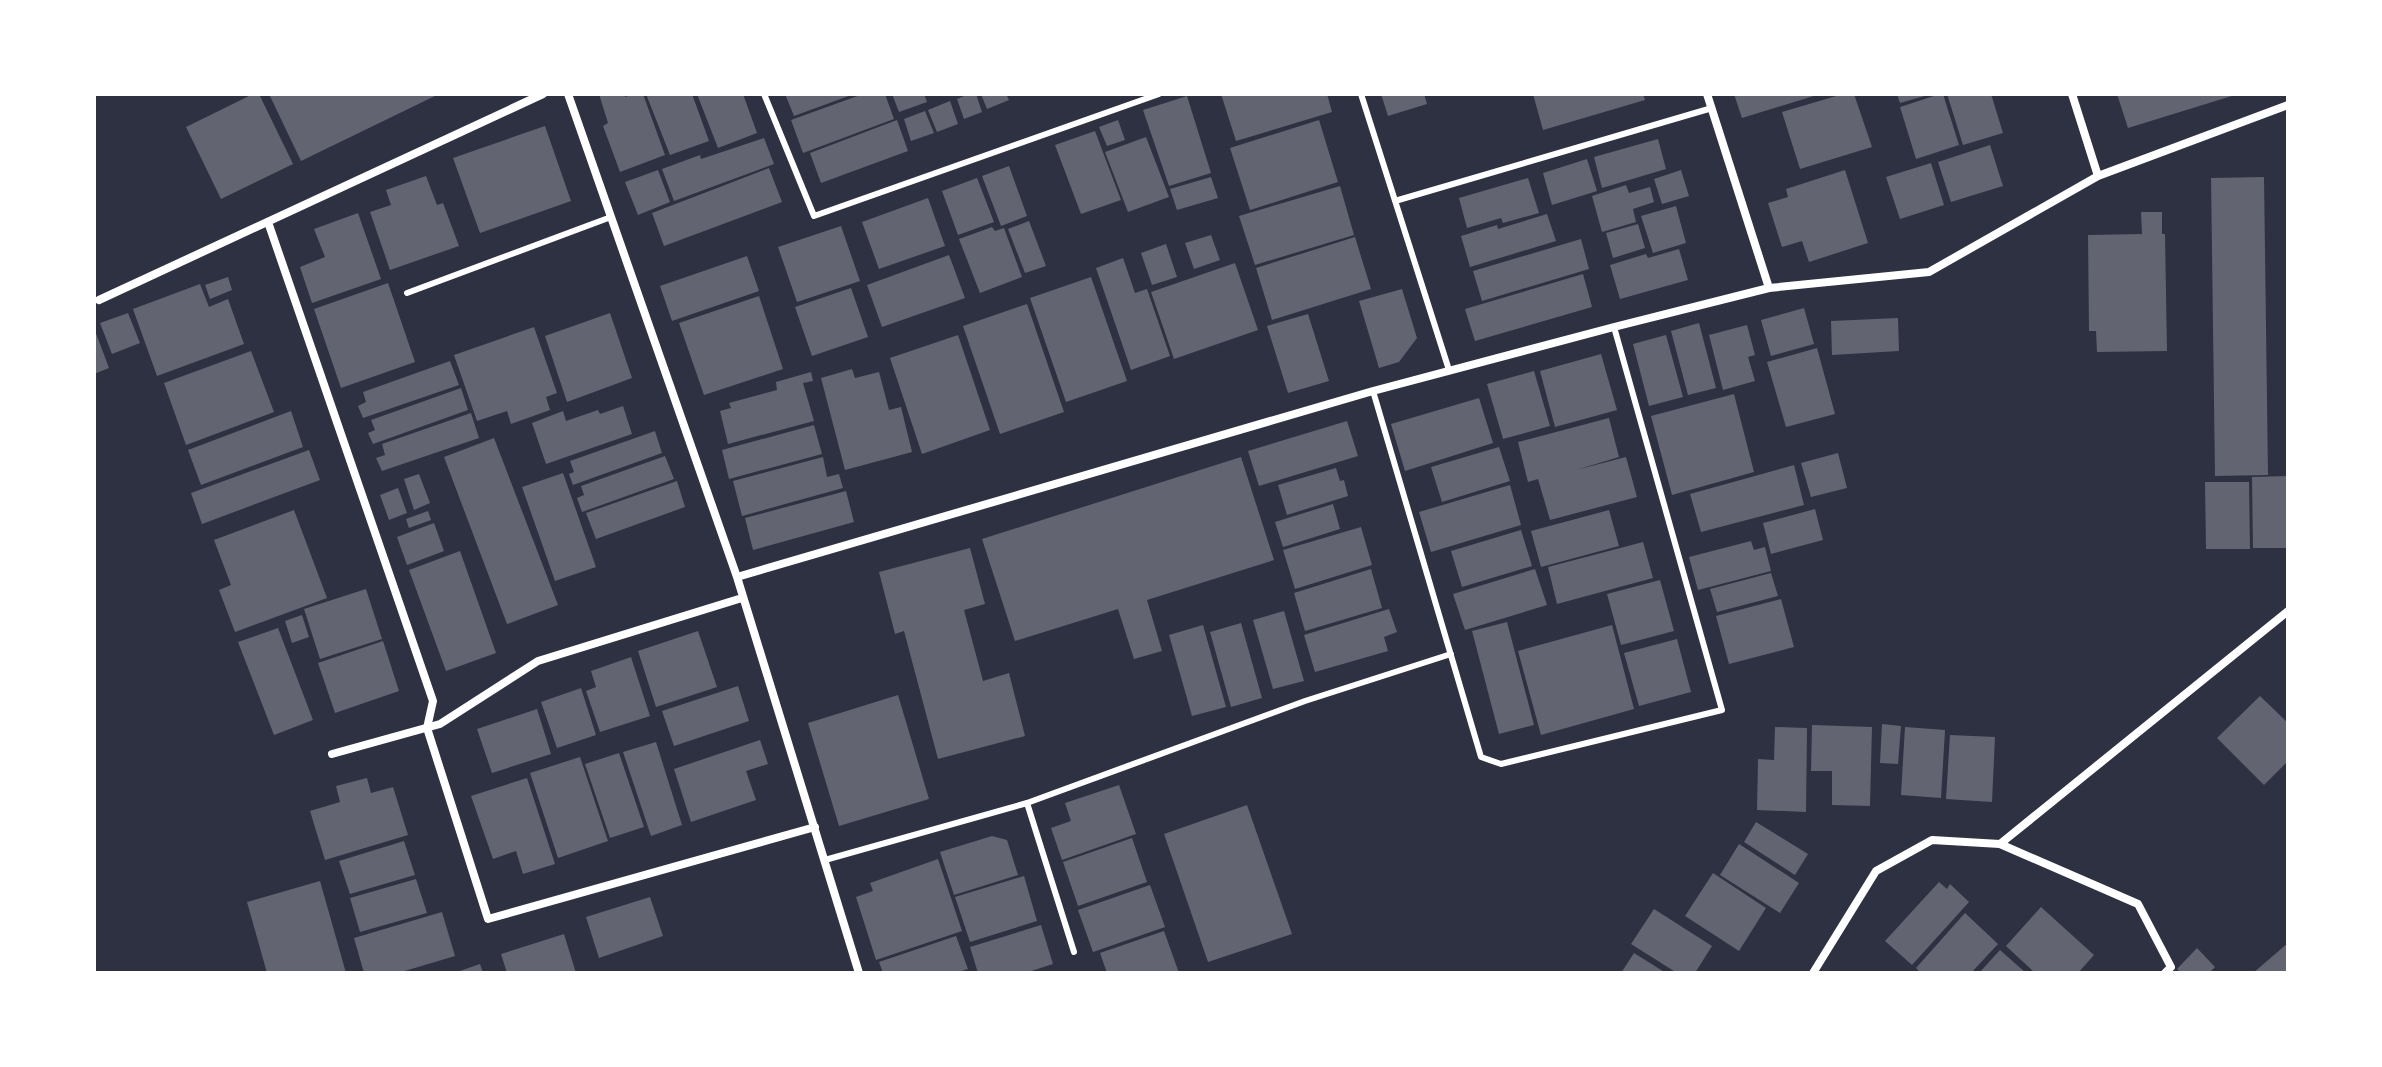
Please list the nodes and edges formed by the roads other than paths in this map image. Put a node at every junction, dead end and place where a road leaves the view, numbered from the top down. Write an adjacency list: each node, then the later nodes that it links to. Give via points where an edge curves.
1 (543, 94): 13 (street)
2 (568, 94): 12 (street)
3 (764, 94): 4 (lane, via 814,216)
4 (1159, 94)
5 (1361, 94): 11 (lane)
6 (1707, 94): 9 (street)
7 (2072, 94): 10 (street)
8 (2288, 105): 10 (street)
9 (1712, 108): 11 (lane); 14 (street)
10 (2098, 176): 14 (street, via 1929,272)
11 (1395, 201): 18 (lane)
12 (611, 217): 15 (lane); 20 (street)
13 (268, 222): 16 (street); 24 (street, via 433,701)
14 (1769, 288): 17 (street)
15 (407, 293)
16 (99, 300)
17 (1614, 327): 18 (street); 23 (lane, via 1722,710 1501,764 1481,757)
18 (1449, 370): 19 (street)
19 (1373, 391): 20 (street); 23 (lane)
20 (737, 577): 21 (street)
21 (742, 598): 24 (street, via 538,661); 27 (street)
22 (2288, 611): 28 (street)
23 (1451, 654): 26 (lane, via 1305,701)
24 (427, 728): 25 (street); 27 (street, via 488,919)
25 (332, 754)
26 (1027, 803): 29 (lane); 30 (lane)
27 (815, 827): 29 (street)
28 (2000, 844): 32 (street, via 1932,840 1876,871); 33 (street, via 2138,904 2171,967)
29 (825, 860): 31 (street)
30 (1074, 952)
31 (859, 973)
32 (1813, 973)
33 (2165, 973)

